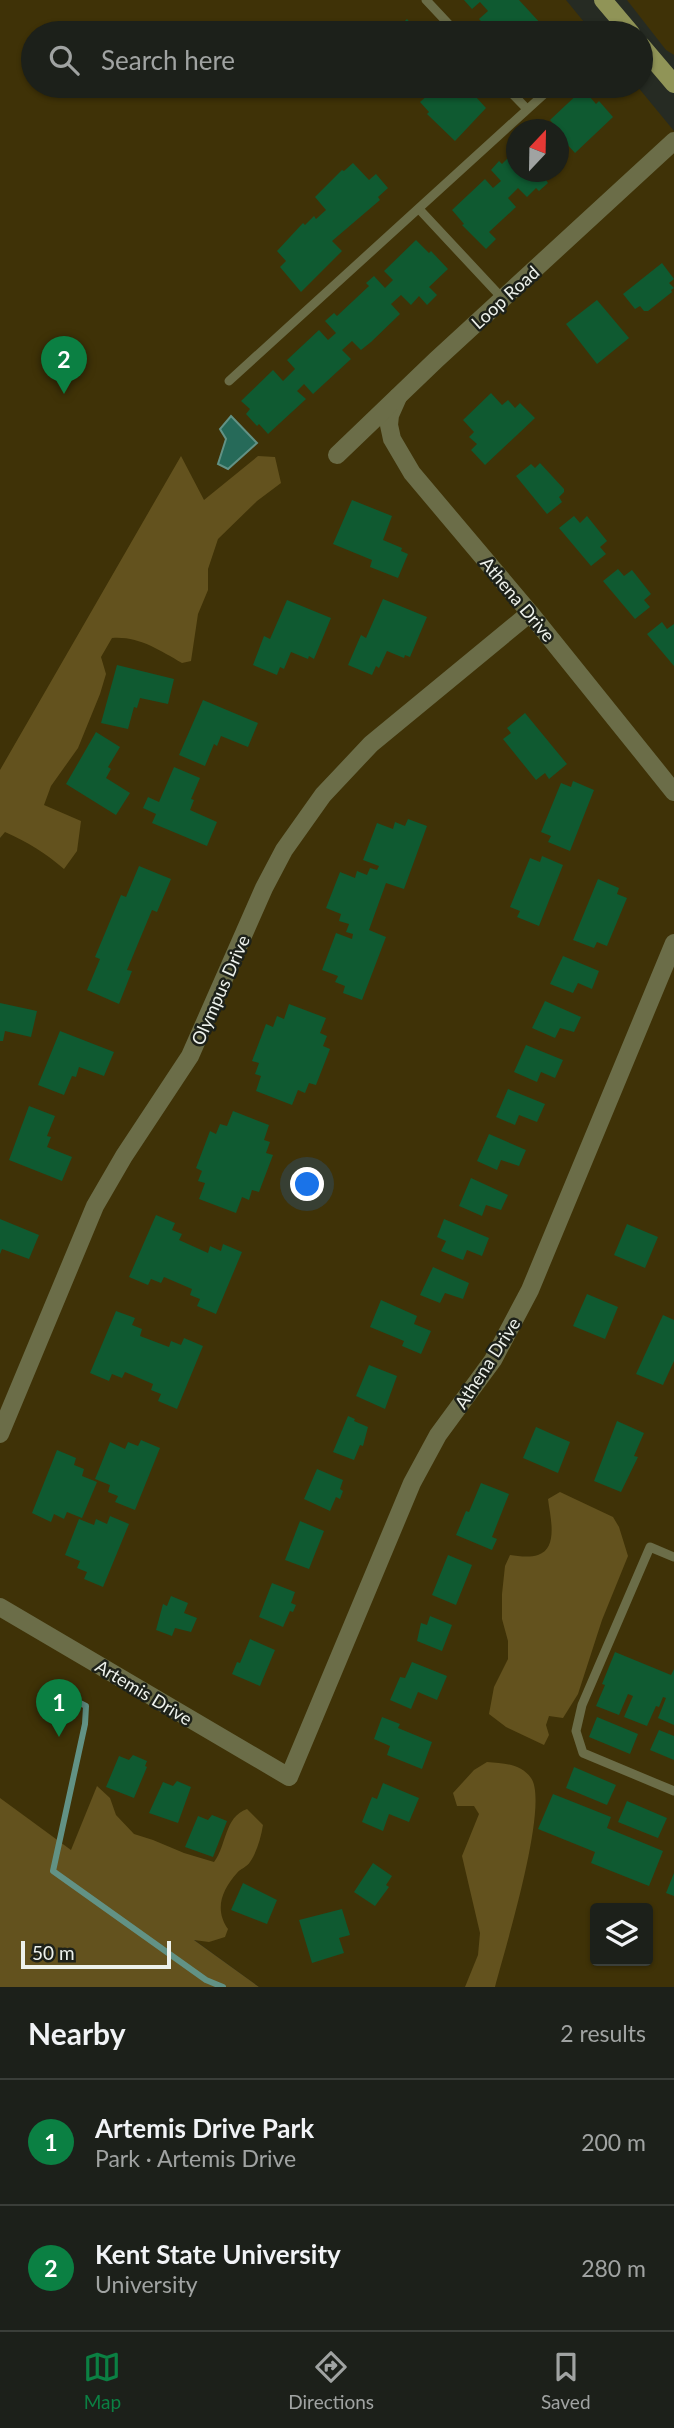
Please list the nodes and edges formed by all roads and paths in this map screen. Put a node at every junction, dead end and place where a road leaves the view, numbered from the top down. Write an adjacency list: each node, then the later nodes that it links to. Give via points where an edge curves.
1 (426, 0): 3 (lane)
2 (603, 0): 4 (main road)
3 (446, 21)
4 (621, 21)
5 (653, 60): 6 (main road)
6 (674, 84)
7 (516, 98): 9 (lane)
8 (539, 98): 9 (lane)
9 (527, 109): 11 (lane)
10 (674, 141): 12 (street, Loop Road)
11 (419, 209): 12 (lane); 13 (lane)
12 (503, 299): 14 (street, Loop Road)
13 (229, 381)
14 (398, 397): 15 (street, Loop Road); 16 (street, Athena Drive, via 389,425 400,455)
15 (337, 454)
16 (530, 613): 17 (street, Athena Drive); 19 (street, Olympus Drive, via 354,761 284,850 190,1056 95,1206)
17 (674, 792)
18 (674, 943): 22 (street, Athena Drive, via 530,1290 493,1360 438,1436 412,1483)
19 (0, 1434)
20 (674, 1556): 23 (lane, via 650,1547 582,1705 576,1731 583,1753)
21 (0, 1606): 22 (street, Artemis Drive)
22 (289, 1777)
23 (674, 1791)

